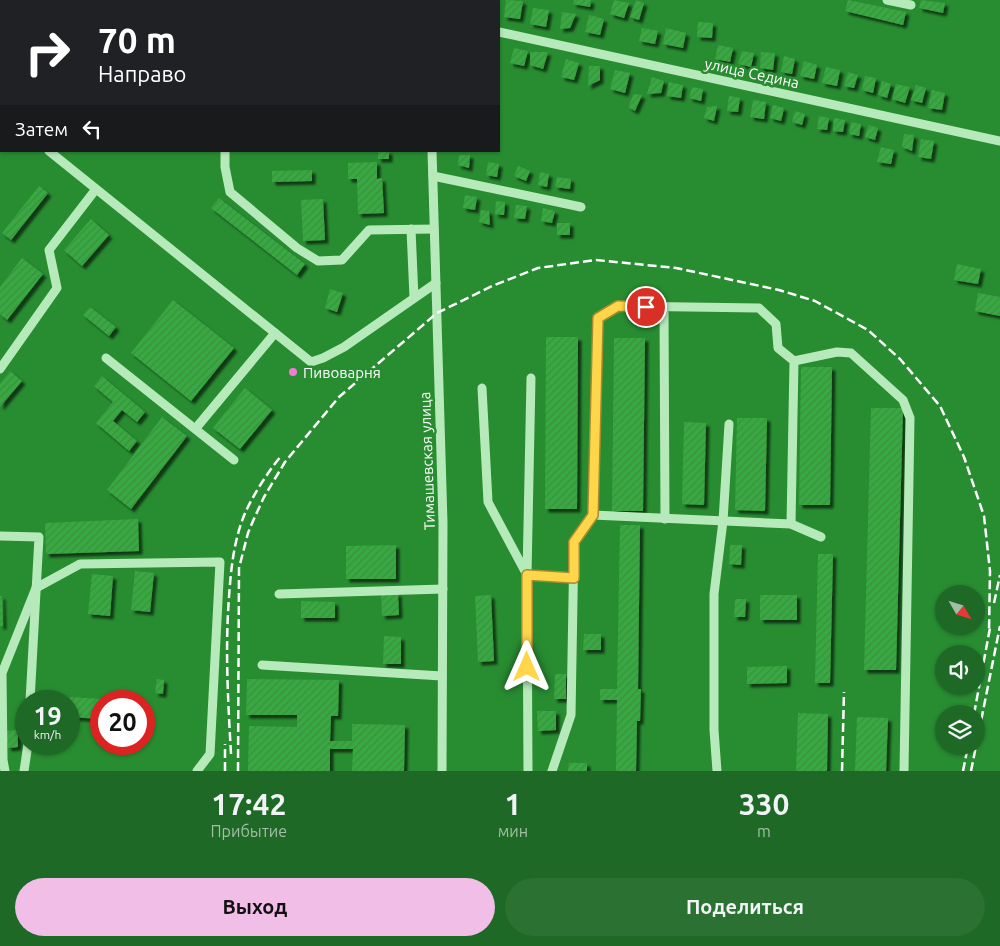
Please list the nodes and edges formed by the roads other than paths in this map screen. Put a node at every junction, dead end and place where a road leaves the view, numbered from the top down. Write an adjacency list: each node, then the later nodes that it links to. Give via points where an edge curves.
1 (887, 0): 2 (street)
2 (910, 5)
3 (500, 32): 4 (street, улица Седина)
4 (1000, 141)
5 (51, 152): 9 (street)
6 (225, 152): 12 (street, via 224,167 230,192 318,262 342,260 369,230)
7 (432, 152): 8 (street, Тимашевская улица)
8 (433, 176): 10 (street); 11 (street, Тимашевская улица)
9 (96, 189): 16 (street); 19 (street, via 49,250 57,288)
10 (582, 207)
11 (434, 229): 12 (street); 13 (street, Тимашевская улица)
12 (411, 230): 14 (street)
13 (436, 283): 14 (street); 34 (street, Тимашевская улица)
14 (414, 298): 16 (street, via 344,347 311,362)
15 (664, 308): 18 (street, via 759,308 776,324 778,348); 25 (street, via 618,306 598,318); 26 (street)
16 (275, 333): 23 (street)
17 (106, 358): 23 (street)
18 (794, 361): 28 (street); 48 (street, via 837,352 851,353 902,400 910,418)
19 (0, 370)
20 (531, 378): 31 (street)
21 (482, 388): 31 (street, via 488,502)
22 (729, 424): 27 (street)
23 (196, 428): 24 (street)
24 (234, 460)
25 (593, 515): 26 (street); 32 (street, via 574,542)
26 (665, 519): 27 (street)
27 (723, 521): 28 (street); 47 (street, via 714,594)
28 (791, 524): 30 (street)
29 (0, 536): 33 (street, via 38,538)
30 (821, 537)
31 (527, 575): 32 (street); 45 (street)
32 (574, 578): 46 (street, via 571,715)
33 (36, 588): 38 (street); 39 (street, via 2,673); 43 (street, via 80,564 220,562 210,754)
34 (443, 589): 35 (street); 37 (street, Тимашевская улица)
35 (279, 594)
36 (262, 665): 37 (street)
37 (442, 676): 44 (street, Тимашевская улица)
38 (31, 690)
39 (1, 702): 41 (street)
40 (27, 755): 42 (street)
41 (5, 771)
42 (24, 771)
43 (197, 771)
44 (442, 771)
45 (528, 771)
46 (552, 771)
47 (717, 771)
48 (904, 771)

